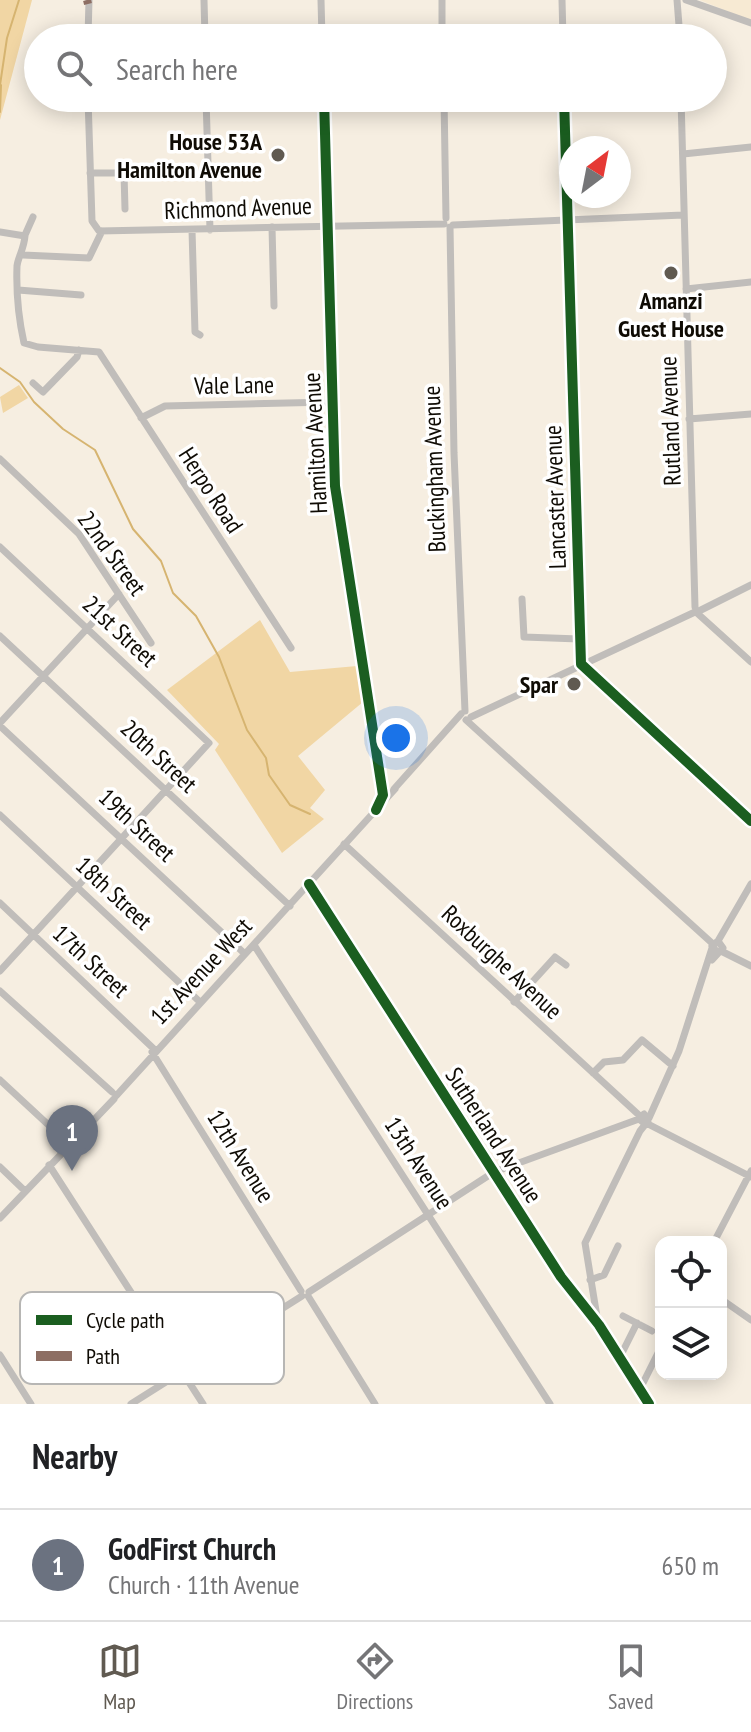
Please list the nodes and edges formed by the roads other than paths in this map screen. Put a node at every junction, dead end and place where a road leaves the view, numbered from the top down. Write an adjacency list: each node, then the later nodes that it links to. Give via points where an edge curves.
1 (89, 0): 8 (street)
2 (204, 0): 9 (street)
3 (321, 0): 10 (street)
4 (442, 0): 11 (street)
5 (562, 0): 12 (street)
6 (684, 1): 7 (street); 13 (street)
7 (751, 23)
8 (88, 24)
9 (205, 24)
10 (322, 24)
11 (442, 24)
12 (563, 24)
13 (682, 24)
14 (88, 112): 22 (street)
15 (206, 112): 32 (street)
16 (324, 112): 28 (street, Hamilton Avenue)
17 (444, 112): 27 (street, Buckingham Avenue)
18 (564, 112): 26 (street, Lancaster Avenue)
19 (682, 112): 21 (street, Rutland Avenue)
20 (751, 147): 21 (street)
21 (683, 154): 24 (street, Rutland Avenue)
22 (90, 173): 23 (street, via 124,173); 30 (street, via 92,221)
23 (125, 209)
24 (683, 215): 26 (street, Richmond Avenue); 37 (street, Rutland Avenue)
25 (33, 217): 34 (street)
26 (567, 219): 27 (street, Richmond Avenue); 58 (street, Lancaster Avenue)
27 (448, 222): 28 (street, Richmond Avenue); 64 (street, Buckingham Avenue, via 462,697)
28 (326, 225): 29 (street, Richmond Avenue); 44 (street, Hamilton Avenue)
29 (272, 227): 32 (street, Richmond Avenue); 40 (street)
30 (100, 230): 31 (street, Richmond Avenue); 35 (street, via 89,258)
31 (192, 230): 32 (street, Richmond Avenue); 41 (street, via 195,332)
32 (210, 230)
33 (0, 232): 34 (street)
34 (25, 235): 35 (street)
35 (23, 255): 38 (street, via 17,262)
36 (751, 282): 37 (street)
37 (686, 289): 47 (street, Rutland Avenue)
38 (18, 290): 39 (street); 42 (street, via 16,319 24,343)
39 (81, 295)
40 (274, 306)
41 (200, 335)
42 (79, 350): 43 (street, via 43,392); 46 (street, Herpo Road, via 99,352)
43 (33, 383)
44 (331, 402): 46 (street, Vale Lane, via 165,406); 67 (street, Hamilton Avenue, via 337,499)
45 (751, 414): 47 (street)
46 (141, 418): 60 (street, Herpo Road)
47 (689, 419): 55 (street, Rutland Avenue)
48 (0, 459): 49 (street, 22nd Street)
49 (7, 466): 50 (street); 53 (street, 22nd Street, via 79,534)
50 (0, 474)
51 (0, 547): 56 (street, 21st Street)
52 (751, 585): 55 (street, 1st Avenue West)
53 (119, 594): 56 (street); 59 (street, 22nd Street)
54 (522, 599): 58 (street, via 524,637)
55 (698, 608): 61 (street); 62 (street, 1st Avenue West)
56 (87, 628): 63 (street); 66 (street, 21st Street, via 202,733 208,746)
57 (0, 636): 63 (street, 20th Street)
58 (579, 639): 62 (street, Lancaster Avenue)
59 (151, 643)
60 (291, 648)
61 (751, 662)
62 (581, 664): 64 (street, 1st Avenue West); 69 (street)
63 (44, 676): 65 (street); 66 (street, 20th Street)
64 (467, 715): 67 (street, 1st Avenue West); 79 (street)
65 (0, 724): 70 (street, 19th Street)
66 (168, 790): 70 (street); 76 (street, 20th Street)
67 (385, 797): 71 (street, 1st Avenue West)
68 (0, 815): 74 (street, 18th Street)
69 (751, 821)
70 (123, 839): 74 (street); 80 (street, 19th Street)
71 (344, 844): 72 (street, 1st Avenue West); 86 (street, Roxburghe Avenue)
72 (309, 884): 76 (street, 1st Avenue West); 96 (street, Sutherland Avenue)
73 (751, 884): 79 (street)
74 (78, 887): 77 (street); 85 (street, 18th Street)
75 (0, 903): 77 (street, 17th Street)
76 (290, 906): 78 (street, 1st Avenue West)
77 (34, 935): 83 (street); 87 (street, 17th Street)
78 (254, 945): 80 (street, 1st Avenue West); 99 (street, 13th Avenue)
79 (718, 946): 82 (street); 88 (street)
80 (245, 954): 85 (street, 1st Avenue West)
81 (566, 965): 86 (street, via 553,959)
82 (751, 966)
83 (0, 971)
84 (0, 991): 91 (street)
85 (200, 1002): 87 (street, 1st Avenue West)
86 (514, 1002): 89 (street, Roxburghe Avenue)
87 (153, 1051): 91 (street, 1st Avenue West); 105 (street, 12th Avenue)
88 (673, 1066): 89 (street, via 642,1040 621,1061 607,1061); 92 (street)
89 (593, 1073): 92 (street, Roxburghe Avenue)
90 (0, 1080): 93 (street)
91 (112, 1095): 93 (street, 1st Avenue West)
92 (644, 1119): 96 (street); 97 (street, Roxburghe Avenue); 103 (street, via 586,1238)
93 (69, 1144): 94 (street, 1st Avenue West)
94 (49, 1165): 98 (street, 1st Avenue West); 104 (street)
95 (0, 1167): 98 (street)
96 (494, 1172): 99 (street); 111 (street, Sutherland Avenue, via 561,1277)
97 (750, 1174): 101 (street)
98 (25, 1191): 100 (street, 1st Avenue West)
99 (428, 1215): 105 (street); 123 (street, 13th Avenue)
100 (0, 1218)
101 (717, 1236)
102 (618, 1246): 103 (street, via 604,1275)
103 (590, 1280): 111 (street)
104 (131, 1292)
105 (305, 1293): 107 (street); 122 (street, 12th Avenue)
106 (727, 1303): 109 (street)
107 (284, 1306)
108 (623, 1316): 110 (street)
109 (751, 1320)
110 (637, 1323): 112 (street); 114 (street)
111 (599, 1325): 114 (street, Sutherland Avenue)
112 (652, 1331)
113 (0, 1355): 119 (street)
114 (620, 1357): 118 (street, Sutherland Avenue)
115 (655, 1359): 118 (street)
116 (163, 1384): 120 (street)
117 (190, 1384): 121 (street)
118 (640, 1389): 124 (street, Sutherland Avenue)
119 (31, 1404)
120 (131, 1404)
121 (203, 1404)
122 (375, 1404)
123 (550, 1404)
124 (649, 1404)

